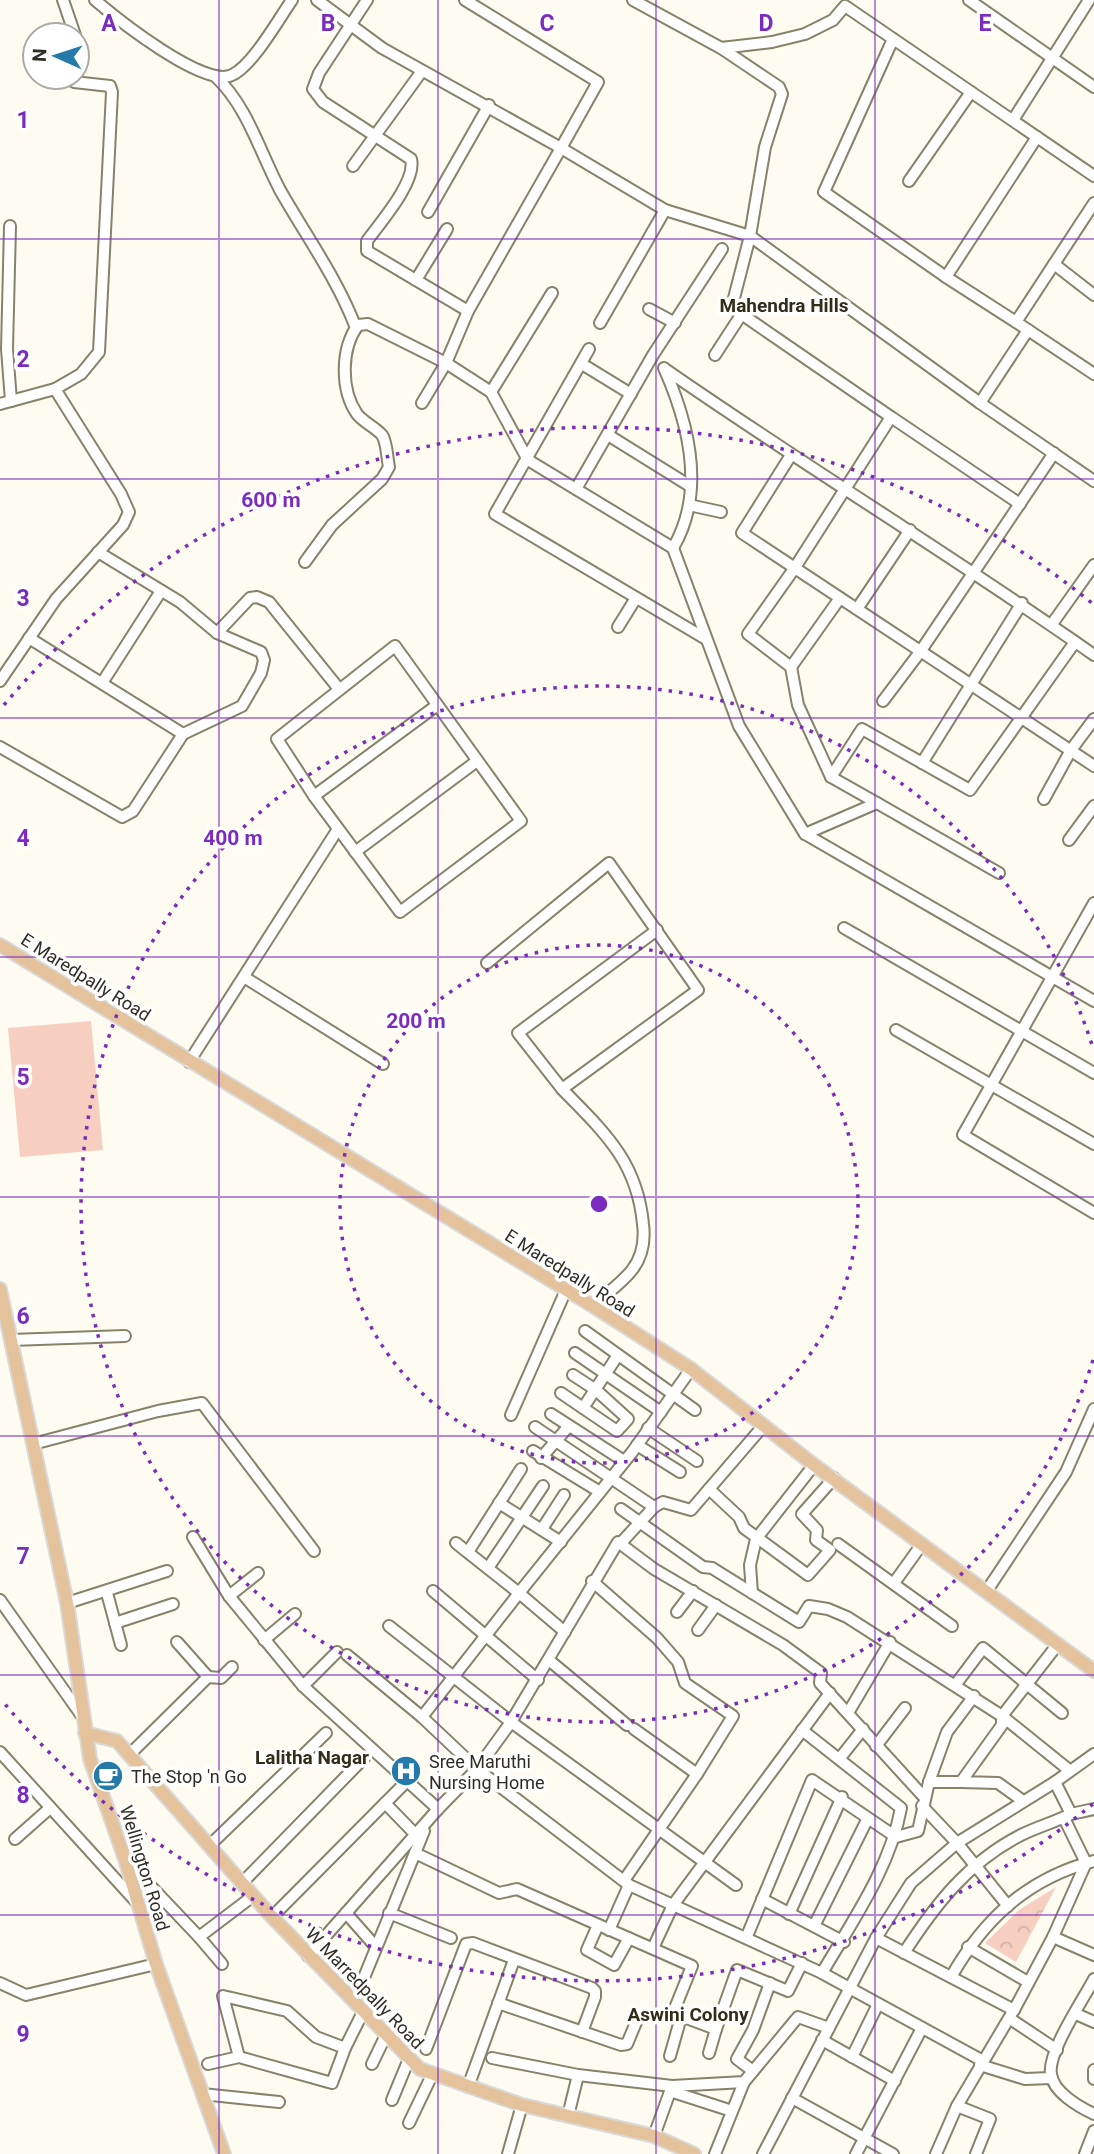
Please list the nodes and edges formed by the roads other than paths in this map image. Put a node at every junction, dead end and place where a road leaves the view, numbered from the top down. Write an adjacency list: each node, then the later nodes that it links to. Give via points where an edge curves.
1 (63, 0): 11 (street)
2 (95, 0): 17 (street, via 165,53)
3 (292, 0): 17 (street, via 242,68 230,77)
4 (317, 0): 12 (street)
5 (366, 0): 12 (street)
6 (465, 0): 25 (street, via 598,82)
7 (633, 0): 14 (street)
8 (969, 0): 15 (street)
9 (1089, 0): 15 (street)
10 (847, 3): 13 (street); 14 (street, via 833,20 805,33)
11 (70, 21)
12 (349, 24): 16 (street); 23 (street, via 313,89 323,102)
13 (893, 39): 20 (street); 37 (street, via 824,192)
14 (721, 48): 34 (street, via 779,87 782,94 765,147)
15 (1054, 58): 19 (street); 22 (street)
16 (422, 71): 21 (street); 23 (street)
17 (216, 78): 47 (street, via 232,92)
18 (91, 84): 56 (street, via 110,86 112,92 99,352 81,374)
19 (1094, 87)
20 (971, 92): 22 (street); 28 (street)
21 (489, 105): 25 (street); 31 (street)
22 (1013, 120): 24 (street)
23 (376, 133): 26 (street); 38 (street, via 413,165 366,248 370,255)
24 (1037, 137): 27 (street); 37 (street)
25 (561, 148): 30 (street); 42 (street)
26 (353, 166)
27 (1094, 176)
28 (909, 181)
29 (1094, 203): 36 (street)
30 (665, 210): 34 (street); 45 (street)
31 (428, 212)
32 (10, 226): 59 (street)
33 (447, 229): 38 (street)
34 (750, 236): 43 (street, via 733,302); 61 (street)
35 (722, 249): 46 (street)
36 (1054, 264): 40 (street); 44 (street)
37 (946, 276): 44 (street)
38 (416, 280): 42 (street)
39 (552, 293): 57 (street)
40 (1094, 295)
41 (649, 309): 46 (street)
42 (468, 312): 52 (street)
43 (741, 315): 51 (street); 62 (street)
44 (1016, 322): 48 (street)
45 (600, 323)
46 (675, 323): 50 (street)
47 (356, 328): 52 (street, via 368,324); 77 (street, via 346,355 350,398 358,415 384,437 389,467 332,525)
48 (1028, 330): 55 (street); 61 (street)
49 (589, 349): 53 (street)
50 (653, 355): 54 (street); 58 (street)
51 (715, 355)
52 (446, 363): 57 (street); 60 (street)
53 (582, 364): 58 (street); 66 (street)
54 (665, 369): 65 (street); 68 (street, via 684,421 693,467)
55 (1094, 374)
56 (55, 389): 59 (street); 76 (street, via 126,502 128,518)
57 (491, 392): 66 (street)
58 (631, 394): 63 (street)
59 (6, 403)
60 (422, 403)
61 (980, 404): 64 (street)
62 (891, 417): 70 (street); 71 (street)
63 (608, 435): 68 (street); 69 (street)
64 (1054, 453): 67 (street); 71 (street)
65 (791, 455): 70 (street); 79 (street, via 742,533)
66 (528, 460): 69 (street); 82 (street, via 495,514)
67 (1094, 481)
68 (690, 486): 72 (street)
69 (576, 489): 75 (street)
70 (844, 489): 74 (street); 79 (street)
71 (1020, 504): 80 (street)
72 (689, 505): 73 (street); 75 (street, via 684,530)
73 (721, 512)
74 (910, 530): 80 (street); 85 (street)
75 (673, 548): 90 (street)
76 (98, 552): 81 (street); 89 (street)
77 (305, 562)
78 (1094, 565): 86 (street)
79 (794, 569): 83 (street); 94 (street, via 748,634)
80 (975, 572): 84 (street); 92 (street)
81 (161, 591): 88 (street); 96 (street)
82 (636, 598): 87 (street); 90 (street)
83 (840, 598): 85 (street); 94 (street)
84 (1022, 603): 86 (street); 97 (street)
85 (857, 609): 92 (street)
86 (1052, 624): 91 (street)
87 (618, 627)
88 (217, 632): 98 (street, via 250,598 264,599); 103 (street, via 261,652 261,673 242,706)
89 (29, 638): 95 (street); 96 (street)
90 (706, 639): 115 (street, via 739,726)
91 (1075, 642): 93 (street); 101 (street)
92 (920, 652): 97 (street); 99 (street)
93 (1094, 655)
94 (791, 667): 109 (street, via 799,705)
95 (0, 681)
96 (102, 683): 103 (street)
97 (974, 684): 101 (street); 107 (street)
98 (339, 688): 100 (street, via 395,646); 110 (street, via 277,739)
99 (883, 701)
100 (436, 706): 106 (street); 110 (street)
101 (1022, 718): 105 (street); 107 (street, via 970,790)
102 (1094, 719): 105 (street)
103 (183, 734): 104 (street, via 133,811 122,817)
104 (0, 747)
105 (1071, 750): 108 (street); 111 (street)
106 (477, 761): 117 (street); 117 (street, via 522,821 400,912)
107 (922, 764): 109 (street, via 862,729)
108 (1094, 766)
109 (831, 777): 112 (street)
110 (314, 796): 114 (street)
111 (1044, 799)
112 (877, 803): 115 (street); 118 (street)
113 (1094, 806): 116 (street)
114 (338, 829): 117 (street); 125 (street)
115 (805, 834): 124 (street)
116 (1069, 839)
117 (355, 852)
118 (999, 873)
119 (1094, 904): 124 (street)
120 (844, 928): 128 (street)
121 (657, 930): 123 (street, via 609,863); 133 (street, via 698,990); 133 (street, via 518,1033)
122 (0, 945): 129 (main road, E Maredpally Road)
123 (487, 963)
124 (1052, 976): 126 (street); 128 (street)
125 (244, 977): 129 (street); 130 (street)
126 (1094, 1001)
127 (896, 1030): 132 (street)
128 (1022, 1031): 131 (street); 132 (street)
129 (189, 1062): 137 (main road, E Maredpally Road)
130 (383, 1064)
131 (1094, 1073)
132 (991, 1085): 134 (street); 135 (street, via 963,1135)
133 (562, 1089): 138 (street, via 626,1163 642,1209 644,1238 633,1269)
134 (1094, 1144)
135 (1094, 1213)
136 (0, 1289): 140 (main road, Wellington Road)
137 (566, 1290): 138 (main road, E Maredpally Road); 155 (street)
138 (593, 1306): 144 (main road, E Maredpally Road)
139 (585, 1331): 143 (street)
140 (6, 1333): 141 (street); 161 (main road, Wellington Road)
141 (125, 1336)
142 (575, 1353): 145 (street)
143 (618, 1355): 145 (street); 149 (street)
144 (691, 1369): 149 (street); 156 (main road, E Maredpally Road)
145 (607, 1374): 147 (street); 153 (street)
146 (573, 1375): 147 (street)
147 (596, 1390): 150 (street); 150 (street, via 629,1416 620,1431)
148 (561, 1393): 150 (street)
149 (673, 1394): 152 (street); 153 (street)
150 (583, 1408)
151 (1094, 1409): 196 (street, via 1066,1472)
152 (695, 1410)
153 (661, 1412): 159 (street)
154 (551, 1414): 158 (street)
155 (511, 1415)
156 (764, 1425): 165 (main road, E Maredpally Road); 171 (street)
157 (535, 1427): 160 (street)
158 (568, 1427): 160 (street); 163 (street)
159 (648, 1428): 162 (street); 164 (street)
160 (557, 1441): 168 (street); 172 (street, via 537,1454)
161 (33, 1444): 187 (street, via 202,1403); 202 (main road, Wellington Road)
162 (637, 1445): 163 (street); 167 (street)
163 (624, 1461): 168 (street)
164 (697, 1461)
165 (814, 1465): 169 (main road, E Maredpally Road); 181 (street)
166 (521, 1469): 174 (street)
167 (680, 1472)
168 (612, 1476): 172 (street); 175 (street)
169 (834, 1479): 181 (street, via 802,1514 817,1530 816,1540 830,1550 808,1575); 186 (main road, E Maredpally Road)
170 (543, 1486): 177 (street)
171 (709, 1489): 175 (street, via 691,1510 663,1502); 181 (street)
172 (600, 1492): 182 (street)
173 (564, 1495): 179 (street)
174 (499, 1503): 177 (street); 188 (street)
175 (654, 1507): 178 (street)
176 (621, 1509): 178 (street)
177 (522, 1517): 179 (street); 189 (street)
178 (640, 1522): 184 (street); 199 (street, via 704,1567)
179 (542, 1529): 182 (street)
180 (193, 1537): 200 (street)
181 (756, 1538): 199 (street, via 750,1565)
182 (561, 1542): 198 (street)
183 (456, 1543): 188 (street)
184 (620, 1544): 192 (street, via 611,1550); 195 (street)
185 (838, 1544): 193 (street)
186 (922, 1544): 193 (street); 196 (main road, E Maredpally Road)
187 (314, 1551)
188 (468, 1552): 189 (street)
189 (488, 1569): 198 (street)
190 (167, 1571): 197 (street)
191 (258, 1573): 200 (street)
192 (592, 1581): 211 (street); 248 (street, via 657,1638 678,1662 685,1683 733,1716)
193 (894, 1583): 209 (street)
194 (433, 1591): 212 (street)
195 (693, 1591): 204 (street); 205 (street)
196 (986, 1592): 216 (main road, E Maredpally Road)
197 (107, 1593): 202 (street); 207 (street)
198 (519, 1593): 211 (street); 212 (street)
199 (752, 1593): 215 (street, via 799,1622 809,1606 828,1609)
200 (229, 1596): 213 (street)
201 (0, 1600): 232 (street)
202 (67, 1603): 232 (main road, Wellington Road)
203 (173, 1604): 207 (street)
204 (716, 1605): 210 (street); 227 (street, via 821,1673 820,1683)
205 (677, 1612)
206 (295, 1614): 213 (street)
207 (115, 1623): 217 (street)
208 (389, 1626): 221 (street)
209 (952, 1626)
210 (698, 1630)
211 (565, 1632): 218 (street)
212 (486, 1634): 221 (street); 223 (street)
213 (264, 1640): 226 (street)
214 (177, 1642): 222 (street)
215 (890, 1642): 224 (street); 230 (street)
216 (1058, 1644): 220 (main road, E Maredpally Road); 225 (street)
217 (121, 1645)
218 (550, 1661): 223 (street); 248 (street, via 630,1727)
219 (232, 1667): 222 (street, via 221,1678)
220 (1094, 1671)
221 (452, 1675): 234 (street); 235 (street)
222 (208, 1677): 243 (street)
223 (538, 1680): 235 (street)
224 (956, 1684): 225 (street, via 983,1648); 228 (street)
225 (1027, 1684): 231 (street); 233 (street)
226 (303, 1686): 234 (street, via 342,1653); 249 (street)
227 (830, 1693): 230 (street); 236 (street)
228 (974, 1696): 233 (street); 250 (street, via 947,1732)
229 (905, 1708): 240 (street)
230 (848, 1713): 237 (street)
231 (1062, 1713)
232 (82, 1716): 239 (main road, Wellington Road)
233 (1003, 1716): 247 (street); 251 (street)
234 (422, 1717): 246 (street)
235 (510, 1722): 246 (street); 263 (street)
236 (802, 1730): 245 (street); 271 (street)
237 (863, 1730): 240 (street); 245 (street)
238 (326, 1732): 268 (street)
239 (85, 1733): 243 (main road, W Marredpally Road, via 117,1741); 270 (main road, Wellington Road)
240 (876, 1746): 254 (street)
241 (0, 1752): 257 (street)
242 (1094, 1754): 247 (street)
243 (129, 1755): 268 (main road, W Marredpally Road)
244 (364, 1758): 274 (street)
245 (840, 1758): 265 (street, via 901,1808)
246 (477, 1769): 258 (street); 275 (street)
247 (1069, 1770): 252 (street)
248 (697, 1774): 263 (street)
249 (407, 1781): 256 (street); 258 (street)
250 (929, 1782): 251 (street); 254 (street)
251 (961, 1782): 255 (street, via 998,1783)
252 (1055, 1782): 255 (street); 260 (street)
253 (842, 1797): 261 (street); 278 (street, via 813,1780); 284 (street)
254 (923, 1801): 265 (street, via 918,1830); 267 (street)
255 (1023, 1801): 267 (street)
256 (385, 1803): 264 (street); 285 (street)
257 (50, 1808): 266 (street); 279 (street)
258 (438, 1809): 262 (street)
259 (1094, 1810): 260 (street)
260 (1068, 1816): 272 (street); 273 (street, via 1020,1836)
261 (867, 1820): 265 (street); 286 (street)
262 (426, 1825): 264 (street); 269 (street)
263 (661, 1828): 271 (street); 275 (street)
264 (416, 1835): 282 (street)
265 (896, 1837): 294 (street)
266 (15, 1839)
267 (957, 1843): 273 (street); 293 (street, via 911,1883)
268 (210, 1845): 274 (main road, W Marredpally Road)
269 (415, 1853): 283 (street); 287 (street, via 499,1893 517,1889)
270 (125, 1859): 279 (main road, Wellington Road); 288 (street)
271 (704, 1861): 276 (street); 280 (street)
272 (1090, 1862): 281 (street, via 1045,1879); 290 (street)
273 (974, 1867): 281 (street); 298 (street, via 938,1900)
274 (242, 1882): 277 (main road, W Marredpally Road)
275 (627, 1882): 280 (street); 287 (street)
276 (736, 1885)
277 (253, 1896): 285 (main road, W Marredpally Road); 288 (street)
278 (762, 1899): 284 (street); 289 (street)
279 (138, 1905): 303 (main road, Wellington Road)
280 (673, 1905): 289 (street); 297 (street)
281 (1008, 1906): 296 (street)
282 (346, 1913): 295 (street); 300 (street)
283 (389, 1913): 291 (street); 295 (street)
284 (789, 1914): 286 (street)
285 (272, 1917): 300 (main road, W Marredpally Road)
286 (814, 1926): 294 (street)
287 (604, 1928): 292 (street); 292 (street, via 587,1950 614,1965)
288 (199, 1937): 304 (street)
289 (747, 1937): 302 (street)
290 (1053, 1937): 299 (street); 308 (street)
291 (451, 1938)
292 (629, 1938): 297 (street)
293 (876, 1938): 298 (street); 311 (street)
294 (844, 1941): 305 (street)
295 (376, 1947): 312 (street)
296 (968, 1947): 306 (street); 308 (street)
297 (653, 1948): 318 (street, via 692,1966 674,2008 673,2013)
298 (904, 1952): 306 (street)
299 (1094, 1955)
300 (308, 1956): 312 (main road, W Marredpally Road)
301 (514, 1960): 313 (street); 324 (street, via 596,1991); 328 (street, via 466,1944)
302 (802, 1963): 305 (street); 310 (street, via 788,1991)
303 (156, 1964): 309 (street, via 26,1995); 349 (main road, Wellington Road)
304 (222, 1964)
305 (822, 1973): 311 (street)
306 (951, 1977): 316 (street)
307 (1094, 1979): 317 (street)
308 (1028, 1982): 316 (street)
309 (0, 1983)
310 (770, 1983): 323 (street, via 737,1970); 340 (street, via 737,2059)
311 (849, 1988): 314 (street); 321 (street)
312 (354, 2002): 315 (main road, W Marredpally Road)
313 (498, 2003): 324 (street); 347 (street)
314 (878, 2004): 322 (street); 333 (street)
315 (363, 2012): 325 (main road, W Marredpally Road); 327 (street)
316 (1012, 2014): 329 (street); 336 (street)
317 (1076, 2014): 320 (street); 329 (street)
318 (681, 2017): 323 (street); 331 (street)
319 (638, 2020): 324 (street, via 627,2045)
320 (1094, 2022)
321 (829, 2028): 326 (street); 340 (street, via 798,2017)
322 (922, 2028): 336 (street); 345 (street)
323 (716, 2029): 330 (street)
324 (582, 2032)
325 (386, 2035): 335 (main road, W Marredpally Road); 338 (street)
326 (822, 2040): 333 (street); 350 (street)
327 (345, 2048): 332 (street, via 332,2083); 332 (street, via 316,2037 287,2011 223,1996)
328 (426, 2049)
329 (1057, 2050): 343 (street, via 1050,2061)
330 (709, 2053)
331 (670, 2056)
332 (239, 2057): 337 (street)
333 (852, 2057): 345 (street)
334 (492, 2058): 341 (street)
335 (410, 2059): 342 (main road, W Marredpally Road); 351 (street)
336 (981, 2063): 343 (street, via 1025,2079); 354 (street)
337 (208, 2064)
338 (372, 2064)
339 (1094, 2070): 344 (street)
340 (753, 2071): 346 (street)
341 (578, 2074): 348 (street); 357 (street)
342 (432, 2075): 347 (main road, W Marredpally Road); 358 (street)
343 (1051, 2078): 356 (street, via 1073,2104)
344 (1094, 2078)
345 (895, 2081): 361 (street)
346 (744, 2082): 348 (street); 355 (street)
347 (468, 2087): 353 (main road, W Marredpally Road)
348 (671, 2088): 355 (street); 360 (street)
349 (202, 2094): 352 (street); 362 (main road, Wellington Road)
350 (792, 2098): 361 (street); 366 (street)
351 (392, 2100)
352 (279, 2102)
353 (522, 2105): 357 (main road, W Marredpally Road); 363 (street)
354 (957, 2106): 369 (street); 370 (street, via 990,2119)
355 (732, 2111): 365 (street)
356 (1094, 2114)
357 (568, 2116): 360 (main road, W Marredpally Road)
358 (409, 2123)
359 (1094, 2132): 371 (street)
360 (654, 2136): 364 (main road, W Marredpally Road)
361 (865, 2138): 367 (street); 368 (street)
362 (224, 2154)
363 (508, 2154)
364 (694, 2154)
365 (715, 2154)
366 (764, 2154)
367 (856, 2154)
368 (893, 2154)
369 (936, 2154)
370 (976, 2154)
371 (1085, 2154)

